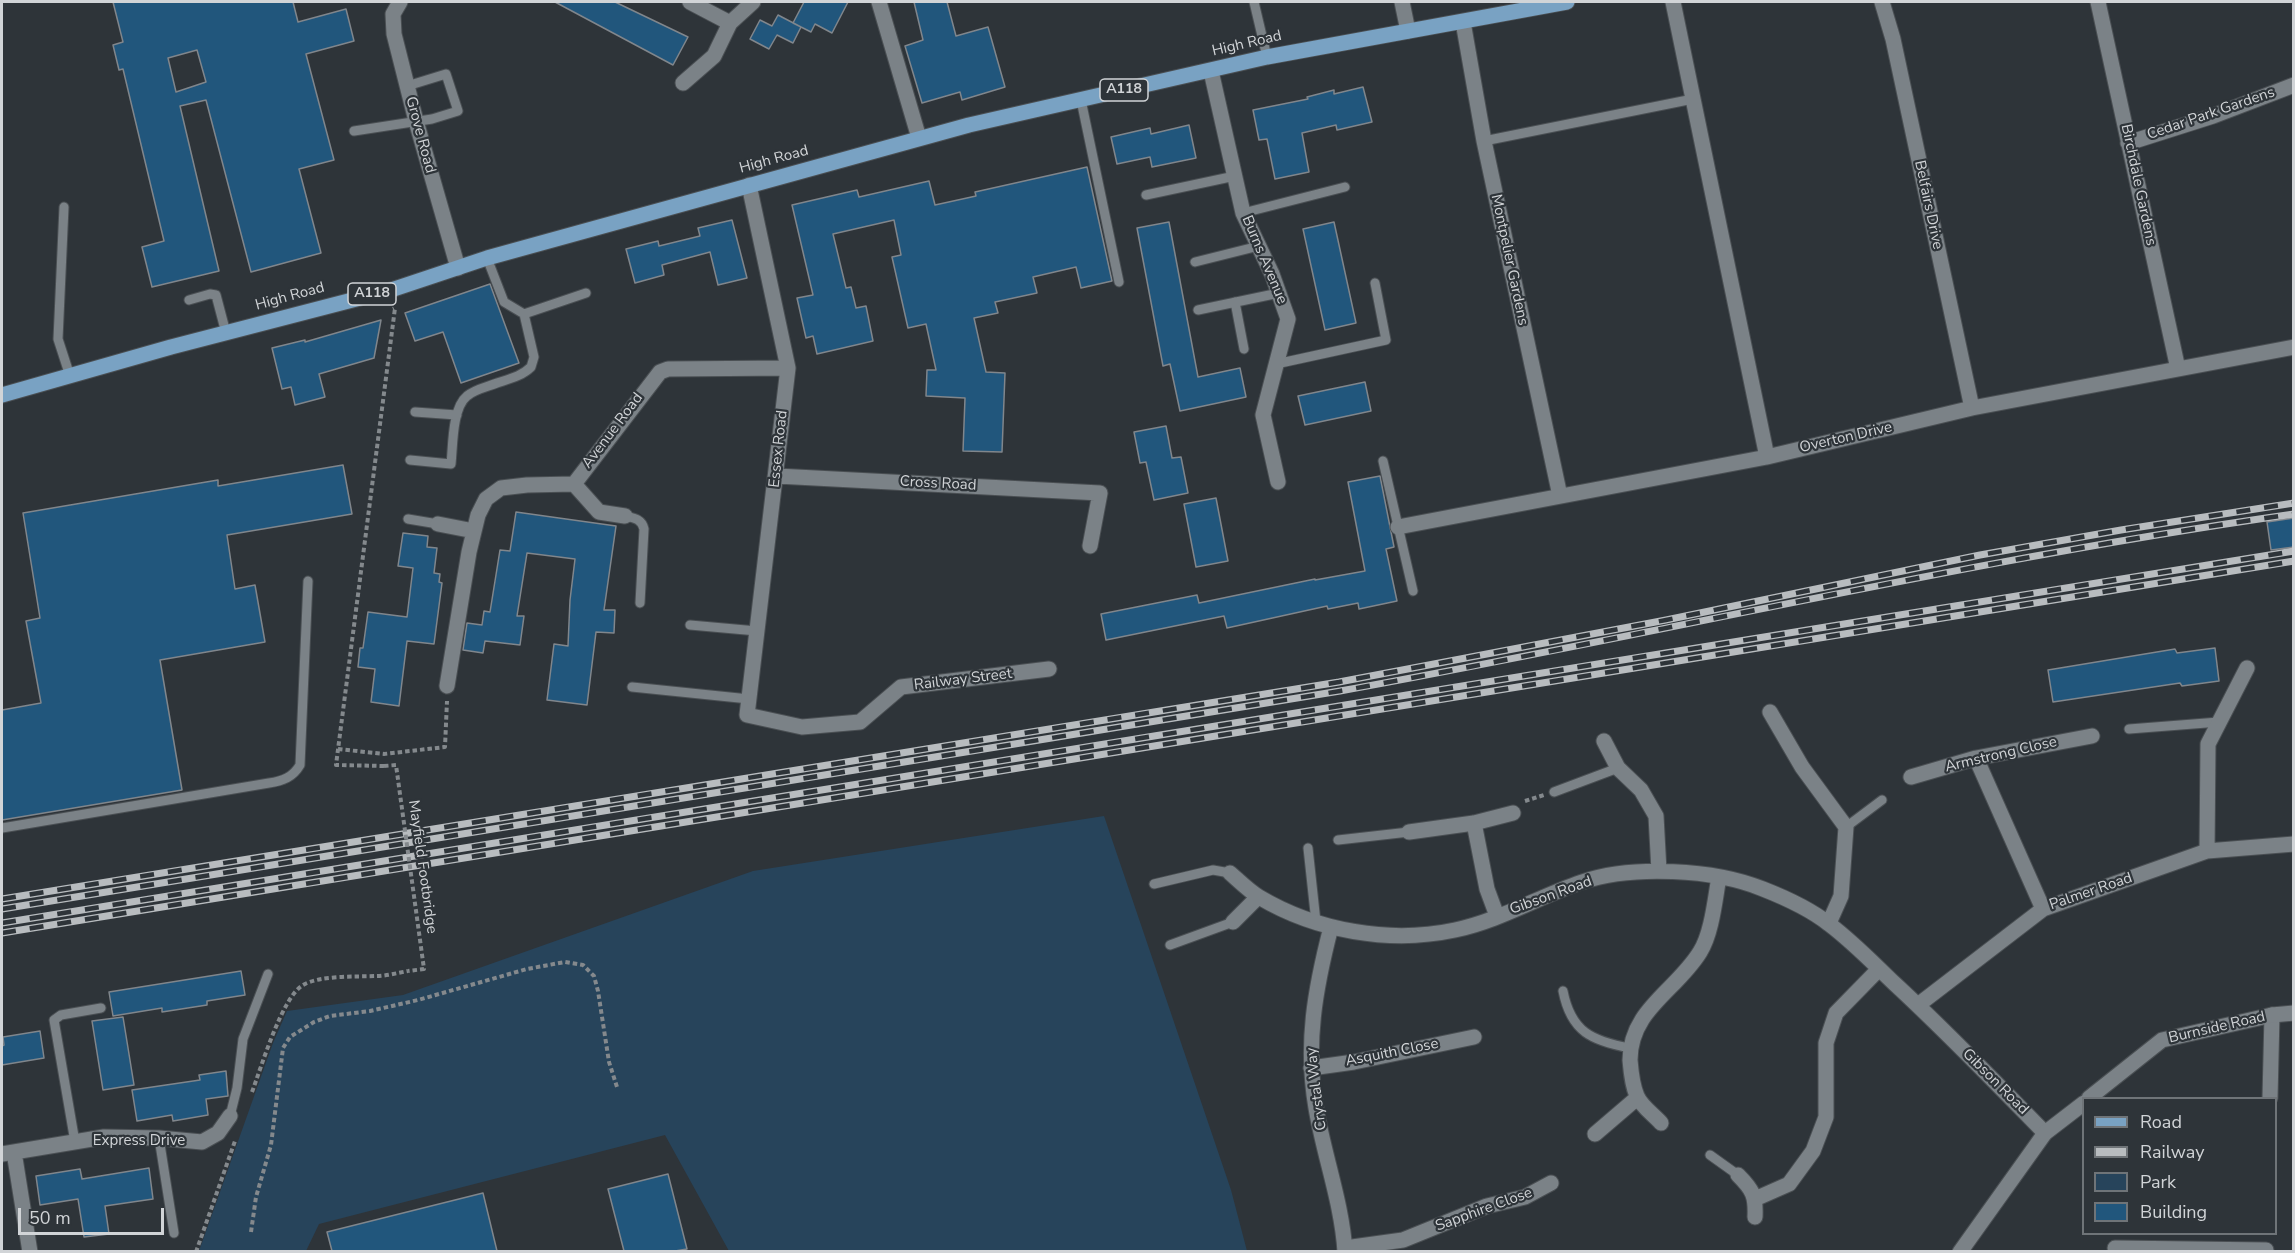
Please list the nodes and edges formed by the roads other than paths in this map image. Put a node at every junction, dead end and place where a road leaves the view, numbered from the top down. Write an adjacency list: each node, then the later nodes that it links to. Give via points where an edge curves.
1 (400, 2): 18 (street, Grove Road, via 393,14 394,34)
2 (690, 2): 12 (street)
3 (753, 2): 12 (street)
4 (879, 2): 23 (street)
5 (1254, 2): 14 (lane)
6 (1402, 2): 13 (street)
7 (1567, 2): 11 (main road, High Road / A118)
8 (1673, 2): 19 (street)
9 (1882, 2): 52 (street, Belfairs Drive)
10 (2098, 2): 25 (street, Birchdale Gardens)
11 (1463, 22): 13 (main road, High Road / A118); 24 (street, Montpelier Gardens)
12 (730, 23): 16 (street, via 714,56)
13 (1408, 31): 14 (main road, High Road / A118)
14 (1267, 57): 15 (main road, High Road / A118)
15 (1211, 71): 20 (main road, High Road / A118); 26 (street, Burns Avenue)
16 (683, 83)
17 (2294, 85): 25 (street, Cedar Park Gardens)
18 (407, 86): 21 (street, Grove Road); 21 (lane, via 446,74 458,111)
19 (1693, 99): 24 (lane); 55 (street)
20 (1081, 100): 23 (main road, High Road / A118); 36 (lane)
21 (416, 122): 22 (lane); 35 (street, Grove Road)
22 (354, 131)
23 (919, 138): 27 (main road, High Road / A118)
24 (1484, 141): 61 (street, Montpelier Gardens)
25 (2128, 143): 49 (street, Birchdale Gardens)
26 (1235, 176): 29 (lane); 31 (street, Burns Avenue)
27 (749, 185): 33 (main road, High Road / A118); 48 (street, Essex Road)
28 (1345, 187): 31 (lane)
29 (1146, 195)
30 (64, 207): 50 (lane, via 58,339)
31 (1243, 213): 32 (street, Burns Avenue)
32 (1259, 246): 34 (lane); 39 (street, Burns Avenue)
33 (488, 258): 35 (main road, High Road / A118); 43 (lane, via 504,302)
34 (1195, 262)
35 (458, 268): 44 (main road, High Road / A118, via 398,288)
36 (1119, 282)
37 (1375, 283): 47 (lane, via 1386,340)
38 (586, 293): 43 (lane)
39 (1279, 293): 41 (lane); 47 (street, Burns Avenue, via 1288,319)
40 (189, 300): 44 (lane, via 216,295)
41 (1234, 302): 42 (lane); 46 (lane)
42 (1198, 310)
43 (524, 314): 54 (lane, via 534,357 531,367 465,397)
44 (226, 333): 50 (main road, High Road / A118)
45 (2294, 347): 49 (street, Overton Drive)
46 (1244, 349)
47 (1276, 364): 59 (street, Burns Avenue, via 1263,415)
48 (788, 368): 58 (street, Essex Road); 60 (street, Avenue Road, via 660,372)
49 (2178, 369): 52 (street, Overton Drive)
50 (70, 376): 51 (main road, High Road / A118)
51 (2, 395)
52 (1972, 408): 55 (street, Overton Drive)
53 (415, 412): 54 (lane)
54 (457, 415): 56 (lane, via 451,464)
55 (1767, 457): 61 (street, Overton Drive)
56 (410, 460)
57 (1383, 461): 65 (lane)
58 (777, 476): 67 (street, Cross Road, via 1100,493); 72 (street, Essex Road)
59 (1278, 482)
60 (573, 484): 62 (street, via 599,512); 66 (street, Avenue Road, via 501,488 486,499)
61 (1560, 496): 65 (street, Overton Drive)
62 (625, 516): 70 (lane, via 639,520 644,529)
63 (408, 519): 64 (lane)
64 (438, 524): 66 (street)
65 (1398, 527): 69 (lane)
66 (474, 531): 75 (street, Avenue Road)
67 (1090, 546)
68 (308, 581): 91 (lane, via 300,765 296,772 269,783)
69 (1413, 591)
70 (640, 603)
71 (690, 625): 72 (lane)
72 (757, 631): 77 (street, Essex Road)
73 (2247, 668): 79 (street)
74 (1049, 669): 77 (street, Railway Street, via 901,687 860,722 802,727)
75 (447, 686)
76 (632, 687): 77 (lane)
77 (748, 707)
78 (1770, 712): 90 (street, via 1802,767)
79 (2219, 722): 80 (lane); 96 (street, via 2208,744)
80 (2129, 729)
81 (2092, 736): 83 (street, Armstrong Close)
82 (1604, 741): 84 (street)
83 (1976, 758): 85 (street, Armstrong Close); 102 (street)
84 (1618, 768): 86 (lane); 97 (street, via 1641,790 1656,816)
85 (1911, 777)
86 (1554, 792)
87 (1882, 800): 90 (lane)
88 (1514, 813): 89 (street)
89 (1474, 823): 92 (street); 103 (street, via 1487,889)
90 (1846, 827): 105 (street, via 1840,896)
91 (2, 828)
92 (1409, 832): 93 (lane)
93 (1338, 840)
94 (2294, 844): 96 (street, Palmer Road)
95 (1308, 848): 106 (lane)
96 (2207, 851): 102 (street, Palmer Road)
97 (1659, 871): 99 (street, Gibson Road); 103 (street, Gibson Road, via 1585,881)
98 (1230, 873): 100 (lane, via 1214,870); 101 (street, Gibson Road)
99 (1719, 877): 105 (street, Gibson Road, via 1760,888); 116 (street, via 1702,949 1686,973 1638,1024)
100 (1154, 884)
101 (1258, 897): 104 (street); 106 (street, Gibson Road)
102 (2043, 909): 111 (street, Palmer Road)
103 (1497, 916): 106 (street, Gibson Road, via 1455,930 1408,935)
104 (1233, 922): 107 (lane)
105 (1829, 923): 108 (street, Gibson Road)
106 (1324, 925): 117 (street, Crystal Way)
107 (1170, 945)
108 (1879, 969): 111 (street, Gibson Road); 132 (street, via 1836,1013 1826,1043 1826,1117 1813,1151 1789,1184)
109 (268, 975): 122 (lane, via 243,1039)
110 (1563, 991): 116 (lane, via 1571,1019 1581,1029 1597,1040)
111 (1918, 1005): 124 (street, Gibson Road)
112 (101, 1008): 127 (lane, via 61,1015 54,1020)
113 (2294, 1013): 114 (street, Burnside Road)
114 (2272, 1015): 118 (street, Burnside Road, via 2162,1040); 119 (street)
115 (1474, 1037): 117 (street, Asquith Close)
116 (1630, 1048): 120 (street, via 1630,1076)
117 (1311, 1068): 137 (street, Crystal Way)
118 (2090, 1097)
119 (2270, 1097)
120 (1637, 1098): 123 (street); 125 (street)
121 (2082, 1105): 124 (street)
122 (230, 1116): 126 (street, Express Drive, via 218,1133 202,1142)
123 (1661, 1124)
124 (2046, 1133): 139 (street)
125 (1595, 1134)
126 (159, 1138): 127 (street, Express Drive, via 104,1137); 134 (lane)
127 (75, 1142): 128 (street, Express Drive)
128 (8, 1153): 138 (street)
129 (1710, 1155): 130 (lane)
130 (1738, 1174): 132 (street)
131 (1551, 1183): 137 (street, Sapphire Close, via 1525,1197 1487,1206 1403,1240)
132 (1755, 1199): 133 (street)
133 (1755, 1217)
134 (174, 1233)
135 (2266, 1235): 140 (street)
136 (2115, 1248): 140 (street)
137 (1345, 1250)
138 (30, 1251)
139 (1960, 1251)
140 (2266, 1251)

